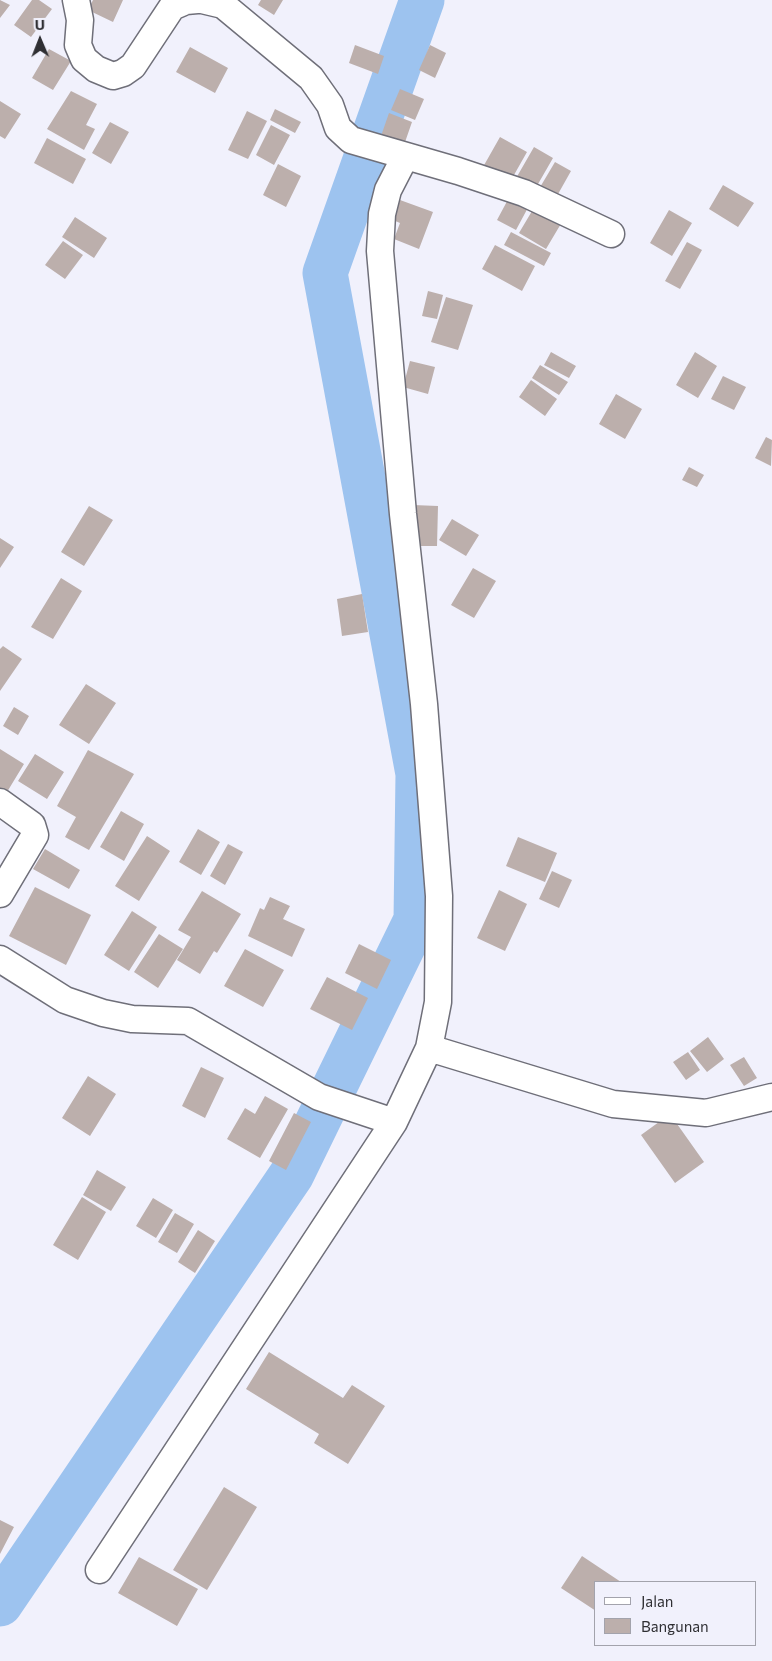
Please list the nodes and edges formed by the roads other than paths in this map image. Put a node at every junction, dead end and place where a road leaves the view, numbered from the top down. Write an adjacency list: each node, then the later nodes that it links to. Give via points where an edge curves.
1 (76, 0): 2 (street, via 80,20 78,45 84,59 114,76 133,66 172,7)
2 (197, 0)
3 (202, 0): 4 (street, via 223,5 310,78 330,105 338,128 350,140)
4 (396, 153): 5 (street, via 524,193); 9 (street, via 382,214 380,251 403,514 424,704 439,896 438,1002)
5 (611, 234)
6 (0, 802): 7 (street, via 32,825 35,835)
7 (0, 894)
8 (0, 959): 11 (street, via 66,1000 102,1013 132,1019 188,1021 319,1097)
9 (429, 1048): 10 (street, via 613,1104 706,1113); 11 (street)
10 (772, 1097)
11 (394, 1122): 12 (street)
12 (99, 1570)

